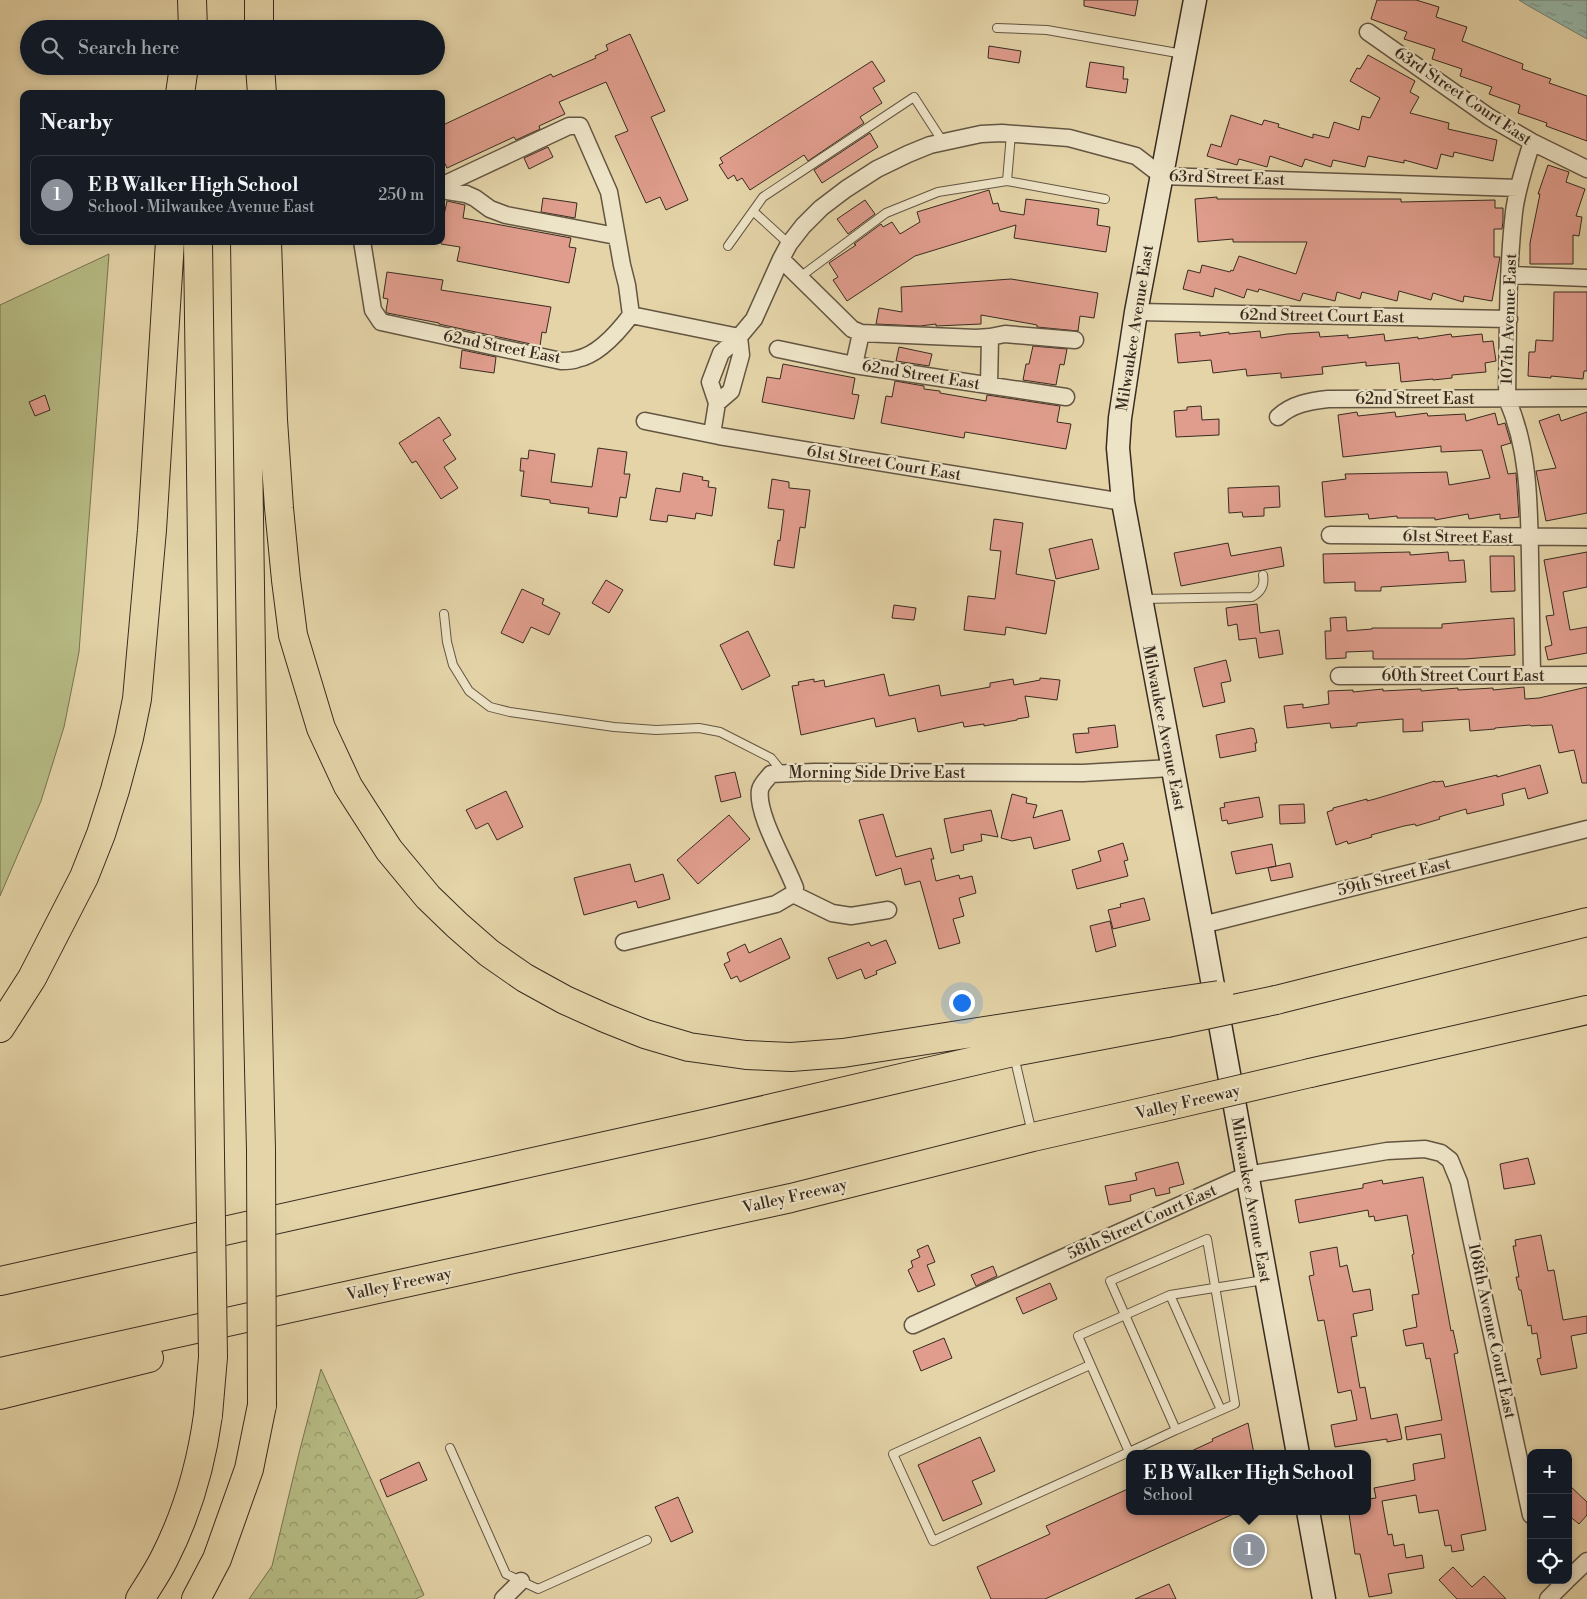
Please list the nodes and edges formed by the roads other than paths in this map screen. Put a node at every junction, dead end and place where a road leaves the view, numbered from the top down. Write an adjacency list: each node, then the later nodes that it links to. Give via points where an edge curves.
1 (244, 0): 4 (highway)
2 (259, 0): 5 (highway)
3 (1195, 0): 8 (street, Milwaukee Avenue East)
4 (244, 20)
5 (259, 20)
6 (997, 28): 8 (lane, via 1047,30)
7 (1368, 32): 19 (street, 63rd Street Court East, via 1489,117)
8 (1185, 54): 21 (street, Milwaukee Avenue East)
9 (183, 75): 13 (highway)
10 (194, 75): 14 (highway)
11 (244, 75): 15 (highway)
12 (261, 75): 16 (highway)
13 (181, 90)
14 (194, 90)
15 (244, 90)
16 (262, 90)
17 (1011, 134): 18 (street, 63rd Street East, via 982,134); 21 (street, 63rd Street East, via 1069,138 1136,156); 22 (lane)
18 (943, 142): 27 (lane, via 914,97 763,197); 29 (street, 63rd Street East, via 917,150 846,188 821,208)
19 (1532, 142): 20 (street, 63rd Street Court East); 24 (street, 107th Avenue East)
20 (1587, 169)
21 (1162, 176): 24 (street, 63rd Street East); 40 (street, Milwaukee Avenue East)
22 (1007, 181): 26 (lane); 38 (lane, via 938,192 886,213)
23 (445, 184): 28 (street, via 569,126 580,126 608,192)
24 (1518, 188): 37 (street, 107th Avenue East)
25 (445, 191): 28 (street, via 466,194 506,215)
26 (1105, 199)
27 (753, 211): 29 (lane); 34 (lane)
28 (616, 236): 41 (street)
29 (789, 244): 36 (street, 63rd Street East)
30 (170, 245): 78 (highway, via 152,530 137,699 129,738 101,834 84,876 32,978)
31 (198, 245): 108 (highway, bridge, via 213,1358 199,1466 184,1515 164,1561)
32 (245, 245): 109 (highway, bridge, via 261,1150 262,1405 246,1478 217,1559)
33 (266, 245): 77 (highway, via 279,508 293,635 304,675 321,728 348,786 389,850 428,897 482,947 525,978 604,1018 689,1047 746,1055 792,1057 844,1053)
34 (728, 246)
35 (363, 247): 41 (street, 62nd Street East, via 373,310 381,322 561,361 578,359 594,352 619,332)
36 (781, 259): 38 (street, 62nd Street East); 44 (street, 63rd Street East, via 754,318)
37 (1510, 275): 39 (street); 42 (street, 107th Avenue East)
38 (800, 278): 43 (street, 62nd Street East)
39 (1587, 278)
40 (1136, 312): 42 (street, 62nd Street Court East); 58 (street, Milwaukee Avenue East, via 1120,418 1118,448)
41 (631, 315): 44 (street)
42 (1509, 319): 53 (street, 107th Avenue East)
43 (860, 333): 45 (street, 62nd Street East); 48 (street, 62nd Street East)
44 (738, 337): 49 (street, via 741,355)
45 (990, 337): 46 (street, 62nd Street East, via 1005,334); 50 (street, 62nd Street East)
46 (1075, 340)
47 (778, 349): 48 (street, 62nd Street East)
48 (854, 364): 50 (street, 62nd Street East)
49 (726, 368): 54 (street, via 731,391); 54 (street, via 710,382)
50 (989, 385): 51 (street, 62nd Street East)
51 (1066, 397)
52 (1587, 398): 53 (street, 62nd Street East)
53 (1507, 399): 55 (street, 62nd Street East, via 1328,399 1298,405); 61 (street, 107th Avenue East, via 1523,448)
54 (717, 403): 57 (street)
55 (1278, 418)
56 (645, 421): 57 (street, 61st Street Court East)
57 (712, 434): 58 (street, 61st Street Court East)
58 (1123, 502): 63 (street, Milwaukee Avenue East)
59 (1330, 535): 61 (street, 61st Street East)
60 (1587, 537): 61 (street, 61st Street East)
61 (1530, 538): 65 (street, 107th Avenue East)
62 (1263, 575): 63 (lane, via 1262,588 1252,597)
63 (1140, 599): 68 (street, Milwaukee Avenue East)
64 (444, 614): 69 (lane, via 446,642 453,665 470,691 490,707 614,727 698,728 720,732 770,758)
65 (1532, 675): 66 (street, 60th Street Court East); 67 (street, 60th Street Court East)
66 (1587, 675)
67 (1339, 676)
68 (1171, 768): 69 (street, Morning Side Drive East, via 1083,773); 74 (street, Milwaukee Avenue East)
69 (782, 773): 71 (street, Morning Side Drive East, via 771,774 765,781 760,789 760,808 796,888)
70 (1587, 829): 74 (street, 59th Street East)
71 (793, 894): 72 (street, via 832,914 851,916); 75 (street, via 776,904)
72 (888, 910)
73 (1587, 922): 77 (highway, bridge, via 1423,963)
74 (1202, 925): 82 (street, Milwaukee Avenue East)
75 (624, 942)
76 (1587, 1010): 80 (highway, Valley Freeway, bridge)
77 (1166, 1013): 79 (highway)
78 (0, 1028)
79 (1014, 1052): 80 (lane); 85 (highway)
80 (1033, 1137): 83 (highway, Valley Freeway)
81 (1441, 1153): 82 (street, 58th Street Court East, via 1425,1149 1387,1151); 100 (street, 108th Avenue Court East, via 1450,1160 1459,1182)
82 (1247, 1175): 84 (street, Milwaukee Avenue East); 89 (street, 58th Street Court East)
83 (790, 1198): 91 (highway, Valley Freeway); 92 (highway, via 556,1253)
84 (1266, 1280): 86 (lane); 98 (street, Milwaukee Avenue East)
85 (0, 1281)
86 (1216, 1288): 87 (lane); 88 (lane, via 1207,1238 1110,1281); 93 (lane, via 1235,1404)
87 (1170, 1295): 88 (lane); 93 (lane)
88 (1125, 1315): 90 (lane, via 1078,1336); 94 (lane)
89 (913, 1325)
90 (1090, 1365): 96 (lane); 99 (lane, via 893,1454 933,1541)
91 (0, 1372)
92 (0, 1395)
93 (1220, 1410): 94 (lane)
94 (1176, 1430): 97 (lane)
95 (450, 1448): 105 (lane, via 506,1574)
96 (1128, 1450)
97 (1133, 1450)
98 (1297, 1450)
99 (1126, 1453)
100 (1527, 1496)
101 (1309, 1515): 111 (street)
102 (646, 1540): 105 (lane, via 538,1589)
103 (1587, 1561): 104 (street)
104 (1572, 1576)
105 (521, 1581): 110 (street)
106 (1546, 1584): 112 (street)
107 (1564, 1584): 112 (street)
108 (140, 1599)
109 (196, 1599)
110 (503, 1599)
111 (1324, 1599)
112 (1548, 1599)

